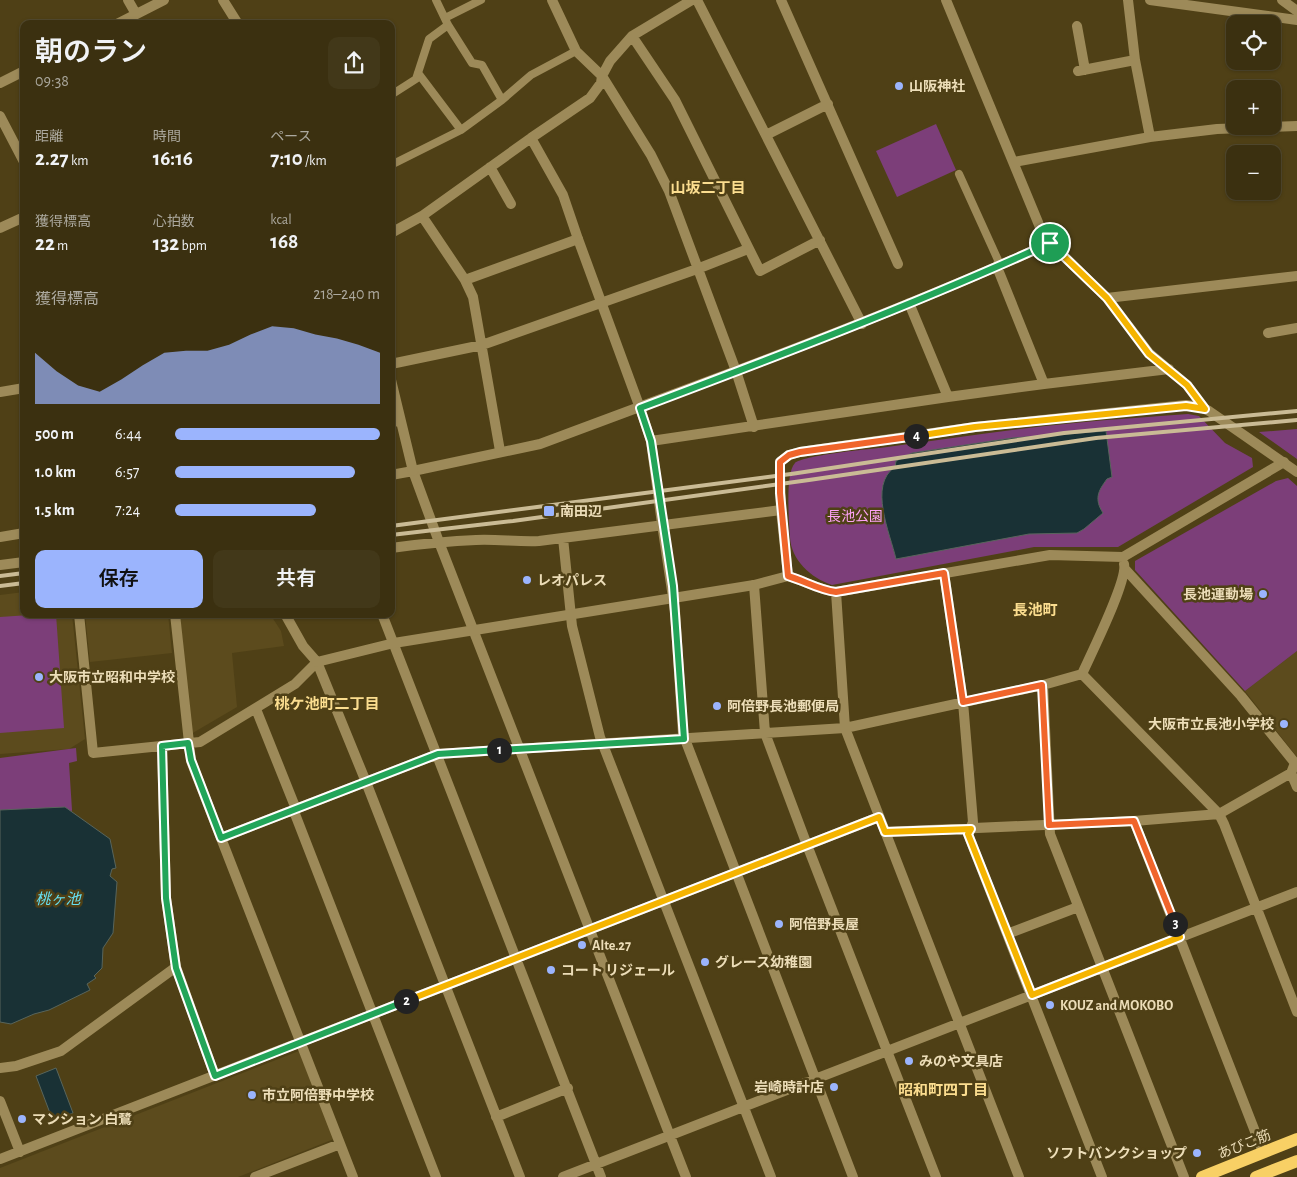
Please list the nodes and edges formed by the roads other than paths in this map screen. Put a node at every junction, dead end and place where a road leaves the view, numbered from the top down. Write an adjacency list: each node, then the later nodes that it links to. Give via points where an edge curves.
1 (128, 0): 15 (street)
2 (164, 0): 15 (street)
3 (223, 0): 17 (street)
4 (436, 0): 19 (lane)
5 (481, 0): 19 (lane)
6 (552, 0): 22 (street)
7 (692, 0): 21 (street)
8 (698, 0): 34 (street)
9 (780, 0): 30 (street)
10 (946, 0): 38 (street)
11 (1128, 0): 23 (street)
12 (1150, 0): 18 (street)
13 (1282, 0): 14 (street)
14 (1297, 11)
15 (136, 14): 16 (street)
16 (125, 20)
17 (236, 20)
18 (1297, 20)
19 (447, 21): 25 (lane, via 429,39); 29 (lane, via 472,63 482,65)
20 (1077, 26): 23 (street, via 1082,70)
21 (632, 36): 26 (street, via 610,61); 50 (street, via 675,100)
22 (576, 51): 26 (street); 29 (lane, via 531,75)
23 (1135, 60): 35 (street)
24 (20, 73): 27 (street)
25 (418, 73): 28 (lane, via 416,79); 33 (lane)
26 (602, 76): 36 (street, via 590,98); 53 (street, via 651,155 669,192)
27 (0, 83)
28 (395, 92)
29 (502, 100): 33 (lane)
30 (828, 104): 34 (street); 51 (street)
31 (0, 116): 37 (street)
32 (1297, 126): 35 (street, via 1217,128)
33 (461, 130): 39 (lane)
34 (766, 135): 48 (street)
35 (1150, 137): 38 (street)
36 (531, 138): 40 (street); 47 (street, via 563,195)
37 (20, 154)
38 (1014, 162): 49 (street, via 1042,232)
39 (395, 163)
40 (490, 167): 42 (street); 43 (street)
41 (959, 174): 52 (lane, via 998,260)
42 (511, 204)
43 (422, 216): 46 (street); 55 (street)
44 (20, 219): 45 (street)
45 (0, 228)
46 (395, 231)
47 (578, 239): 55 (street); 57 (street)
48 (820, 240): 50 (street, via 760,271); 59 (street)
49 (1050, 243): 52 (street); 56 (street)
50 (748, 248): 53 (street)
51 (898, 264)
52 (997, 267): 58 (street); 66 (street)
53 (697, 269): 57 (street); 65 (street)
54 (1297, 276): 56 (street)
55 (465, 280): 62 (street, via 473,297)
56 (1107, 298): 64 (street, via 1149,354)
57 (601, 303): 62 (street); 70 (street)
58 (908, 303): 59 (street); 69 (street)
59 (862, 324): 65 (street)
60 (1297, 328): 61 (street)
61 (1268, 333)
62 (482, 345): 63 (street); 75 (street)
63 (395, 363)
64 (1169, 370): 66 (street); 71 (street, via 1187,385)
65 (736, 372): 70 (street); 73 (street)
66 (1044, 384): 69 (street)
67 (20, 389): 68 (street)
68 (0, 392)
69 (948, 397): 73 (street)
70 (640, 408): 74 (street); 75 (street, via 540,444)
71 (1205, 409): 76 (street); 80 (street, via 1186,406 975,427 800,452 780,462)
72 (396, 421): 77 (street)
73 (754, 427): 74 (street)
74 (651, 441): 81 (street)
75 (500, 451): 77 (street)
76 (1284, 462): 78 (street); 87 (street)
77 (413, 471): 79 (street); 85 (street)
78 (1297, 472)
79 (395, 474)
80 (781, 510): 81 (street); 92 (street)
81 (662, 524): 84 (street); 95 (street)
82 (20, 534): 83 (street)
83 (0, 536)
84 (563, 538): 85 (street); 96 (street)
85 (439, 542): 86 (street); 101 (street)
86 (395, 548)
87 (1123, 557): 90 (street); 91 (street, via 1050,554)
88 (20, 562): 89 (street)
89 (0, 565)
90 (1125, 568): 104 (street, via 1120,587); 116 (street, via 1241,696 1295,763)
91 (944, 573): 94 (street); 106 (street)
92 (788, 576): 93 (street); 94 (street)
93 (754, 585): 95 (street); 109 (street)
94 (836, 592): 108 (street)
95 (674, 598): 96 (street); 110 (street)
96 (570, 614): 101 (street); 112 (street)
97 (79, 618): 113 (street, via 93,753)
98 (175, 618): 111 (street)
99 (287, 618): 103 (street, via 303,646)
100 (384, 618): 102 (street)
101 (473, 631): 102 (street); 114 (street)
102 (394, 643): 103 (street); 115 (street)
103 (317, 662): 107 (street, via 295,684); 117 (street)
104 (1082, 674): 105 (street); 120 (street)
105 (1042, 685): 106 (street); 123 (street)
106 (963, 702): 108 (street); 124 (street)
107 (256, 709): 111 (street, via 200,742); 119 (street)
108 (845, 728): 109 (street); 121 (street)
109 (764, 733): 110 (street); 127 (street)
110 (684, 739): 112 (street); 128 (street)
111 (188, 743): 113 (street); 126 (street, via 191,760)
112 (602, 743): 114 (street); 130 (street)
113 (162, 746): 137 (street, via 166,898)
114 (520, 748): 115 (street); 133 (street)
115 (438, 754): 117 (street); 136 (street)
116 (1291, 773): 118 (street); 120 (street)
117 (366, 782): 119 (street); 139 (street)
118 (1297, 788)
119 (296, 809): 126 (street); 142 (street, via 295,814)
120 (1219, 814): 122 (street); 132 (street)
121 (879, 817): 125 (street); 127 (street)
122 (1134, 821): 123 (street); 135 (street)
123 (1049, 825): 124 (street); 131 (street)
124 (971, 829): 125 (street); 134 (street, via 968,834)
125 (885, 832): 143 (street)
126 (221, 838): 144 (street)
127 (807, 845): 128 (street); 145 (street)
128 (736, 873): 130 (street); 148 (street)
129 (1297, 892): 132 (street)
130 (663, 901): 133 (street); 151 (street)
131 (1078, 907): 134 (street); 138 (street)
132 (1256, 907): 135 (street); 141 (street)
133 (590, 929): 136 (street); 153 (street)
134 (1007, 934): 140 (street)
135 (1180, 937): 138 (street); 157 (street)
136 (516, 959): 139 (street); 149 (street)
137 (176, 968): 146 (street, via 61,1050 16,1066); 147 (street)
138 (1101, 968): 140 (street); 175 (street)
139 (446, 986): 142 (street); 152 (street)
140 (1032, 995): 143 (street); 174 (street)
141 (1297, 1012)
142 (373, 1014): 144 (street); 165 (street)
143 (960, 1023): 145 (street); 173 (street)
144 (300, 1042): 147 (street); 155 (street)
145 (888, 1052): 148 (street); 172 (street)
146 (0, 1068)
147 (215, 1076): 156 (street)
148 (816, 1080): 151 (street); 171 (street)
149 (568, 1088): 152 (street); 160 (street)
150 (0, 1101): 156 (street)
151 (744, 1107): 153 (street); 170 (street)
152 (496, 1117): 166 (street)
153 (670, 1136): 160 (street); 169 (street)
154 (1297, 1139): 157 (main road, あびこ筋)
155 (340, 1144): 161 (street); 164 (street)
156 (20, 1152): 158 (street)
157 (1262, 1152): 176 (main road, あびこ筋)
158 (0, 1159)
159 (1297, 1161): 162 (main road)
160 (596, 1164): 167 (street); 168 (street)
161 (271, 1174): 163 (street)
162 (1270, 1174): 177 (main road)
163 (255, 1177)
164 (353, 1177)
165 (436, 1177)
166 (520, 1177)
167 (563, 1177)
168 (601, 1177)
169 (686, 1177)
170 (771, 1177)
171 (853, 1177)
172 (936, 1177)
173 (1019, 1177)
174 (1102, 1177)
175 (1184, 1177)
176 (1202, 1177)
177 (1256, 1177)

